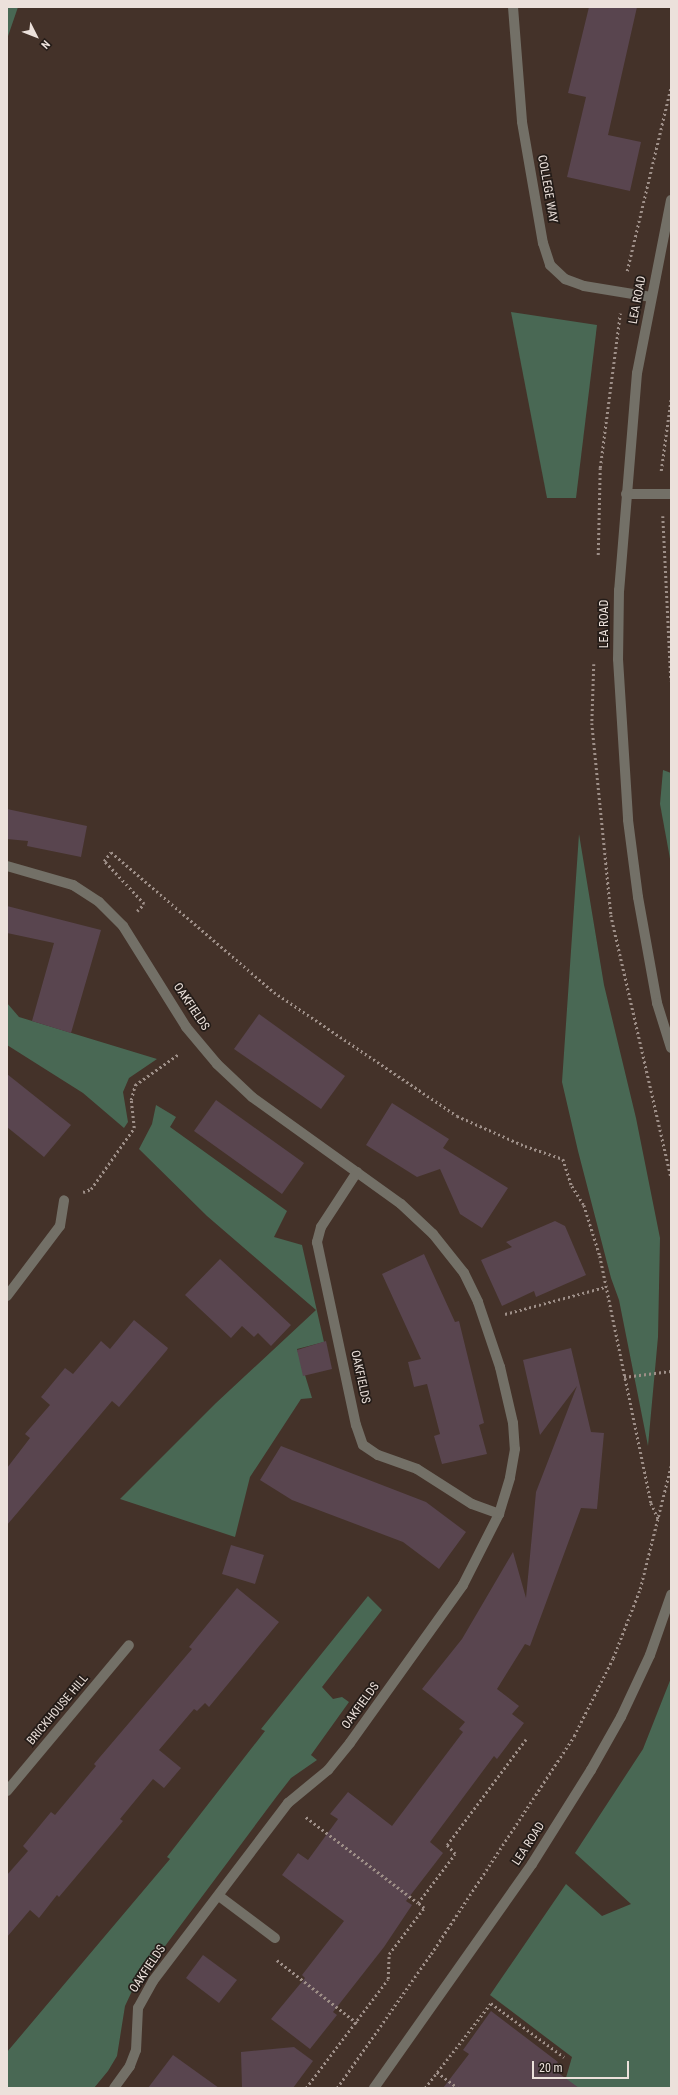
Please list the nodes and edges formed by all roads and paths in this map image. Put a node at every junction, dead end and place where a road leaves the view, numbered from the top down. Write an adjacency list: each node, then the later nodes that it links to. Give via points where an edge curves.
1 (513, 7): 3 (street, COLLEGE WAY, via 522,122 543,243 550,265 565,279 584,286)
2 (671, 200): 3 (street, LEA ROAD)
3 (651, 297): 6 (street, LEA ROAD, via 637,373)
4 (671, 398): 5 (path)
5 (660, 493): 6 (street); 7 (street); 8 (path, via 665,533 665,594)
6 (626, 494): 12 (street, LEA ROAD, via 618,590 618,659 628,820 638,897 657,1003)
7 (671, 494)
8 (671, 681)
9 (7, 866): 10 (street, OAKFIELDS, via 73,885 99,902)
10 (123, 926): 11 (street, OAKFIELDS); 15 (path, via 144,904 104,861 111,852 274,992 457,1116 525,1146 563,1159 572,1186 584,1205 600,1256)
11 (198, 1040): 13 (street, OAKFIELDS, via 217,1064 252,1097); 14 (path, via 135,1085 131,1100 134,1128 91,1189)
12 (671, 1048)
13 (357, 1172): 17 (street, OAKFIELDS, via 401,1204 433,1234 464,1274); 21 (street, OAKFIELDS, via 321,1227 317,1242 356,1425 363,1445 378,1455 417,1469 472,1504)
14 (64, 1200): 16 (street, via 60,1226)
15 (605, 1287): 17 (path); 19 (path)
16 (7, 1296)
17 (484, 1320): 21 (street, OAKFIELDS, via 502,1374 513,1423 515,1450)
18 (671, 1371): 19 (path)
19 (624, 1377): 22 (path, via 652,1503)
20 (671, 1466): 22 (path)
21 (499, 1514): 27 (street, OAKFIELDS, via 463,1585 350,1743 328,1770)
22 (659, 1520): 36 (path, via 640,1589 613,1658 574,1736 440,1940)
23 (671, 1595): 37 (street, LEA ROAD, via 650,1655 621,1717 592,1770 532,1864)
24 (128, 1645): 26 (street, BRICKHOUSE HILL)
25 (526, 1740): 29 (path, via 448,1845 455,1854)
26 (7, 1791)
27 (288, 1803): 28 (street, OAKFIELDS); 29 (path)
28 (220, 1896): 30 (street); 34 (street, OAKFIELDS, via 170,1957 138,2008 136,2050 130,2066)
29 (418, 1903): 31 (path, via 424,1908 389,1954 388,1979)
30 (275, 1938): 31 (path, via 271,1955)
31 (357, 2022): 35 (path)
32 (564, 2057): 33 (path, via 491,2002)
33 (437, 2072): 38 (path); 39 (path)
34 (114, 2088)
35 (306, 2088)
36 (337, 2088)
37 (374, 2088)
38 (425, 2088)
39 (458, 2088)

